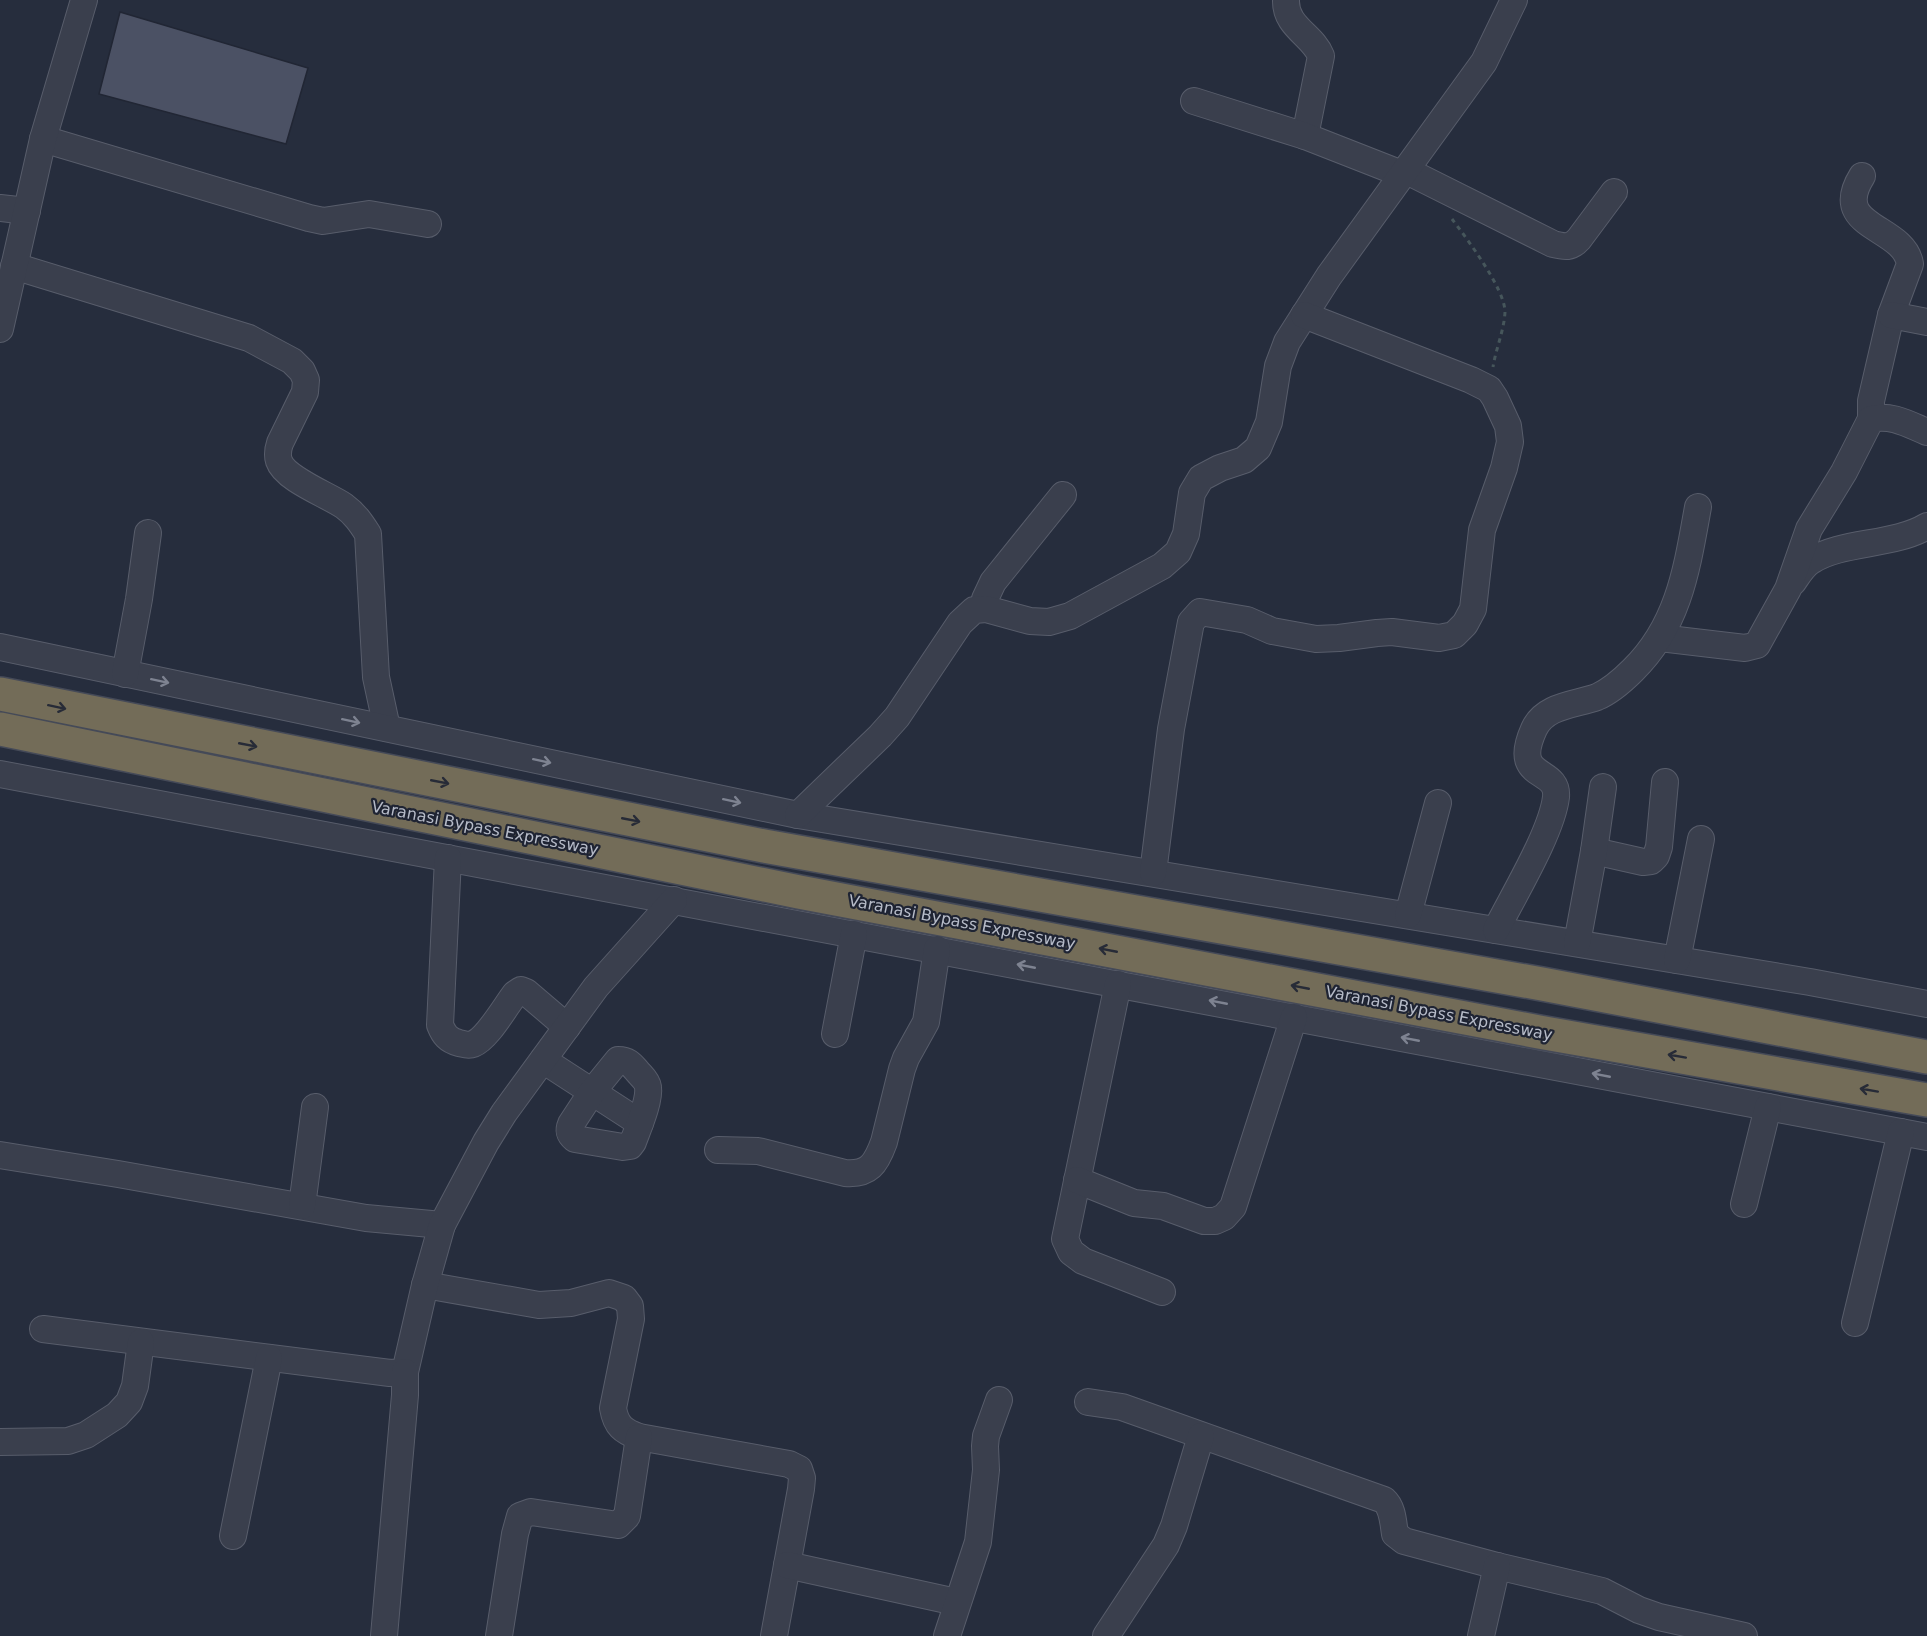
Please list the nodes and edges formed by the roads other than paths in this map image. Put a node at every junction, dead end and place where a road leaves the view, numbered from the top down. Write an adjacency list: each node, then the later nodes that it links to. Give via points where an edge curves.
1 (84, 0): 6 (street)
2 (1286, 0): 5 (street, via 1293,24 1321,56)
3 (1514, 0): 7 (street, via 1484,62)
4 (1194, 101): 5 (street)
5 (1305, 136): 7 (street)
6 (44, 139): 11 (street); 12 (street, via 322,221 369,214)
7 (1404, 172): 9 (street, via 1565,247 1573,245); 14 (street)
8 (1862, 176): 15 (street, via 1854,187 1857,212 1909,258 1908,272)
9 (1614, 192)
10 (0, 208): 11 (street)
11 (27, 211): 13 (street)
12 (428, 224)
13 (14, 266): 17 (street); 31 (street, via 249,338 292,361 302,371 305,392 280,443 279,462 286,472 345,507 368,534 376,677)
14 (1304, 315): 25 (street, via 1278,366 1269,422 1258,448 1244,460 1201,478 1192,493 1186,534 1178,552 1162,566 1070,616 1049,622 1030,621); 40 (street, via 1490,389 1508,426 1510,442 1482,530 1470,616 1448,637 1392,632 1316,639 1281,633 1247,620 1200,612 1195,616 1171,729)
15 (1891, 315): 16 (street); 18 (street)
16 (1927, 322)
17 (0, 329)
18 (1871, 419): 19 (street, via 1893,418); 24 (street, via 1809,529)
19 (1927, 432)
20 (1063, 495): 25 (street, via 993,582 985,599)
21 (1698, 507): 26 (street, via 1679,597)
22 (1927, 526): 24 (street, via 1814,559)
23 (148, 533): 28 (street)
24 (1788, 589): 26 (street, via 1757,645 1745,648)
25 (986, 609): 36 (street, via 974,610 966,616 897,717)
26 (1660, 638): 43 (street, via 1619,683 1598,696 1549,712 1540,719 1528,745 1528,763 1553,782 1556,798 1544,834)
27 (0, 647): 28 (street)
28 (125, 674): 31 (street, one-way to 31)
29 (0, 694): 53 (highway, one-way to 53, via 764,846 1542,984)
30 (0, 729): 56 (highway, Varanasi Bypass Expressway, one-way to 30, via 1539,1032 799,891)
31 (387, 729): 36 (street, one-way to 36)
32 (0, 774): 39 (street)
33 (1665, 783): 38 (street, via 1659,847 1651,861)
34 (1603, 787): 38 (street)
35 (1438, 803): 42 (street)
36 (798, 815): 40 (street)
37 (1701, 840): 47 (street)
38 (1594, 851): 45 (street)
39 (448, 858): 41 (street); 51 (street, via 440,1025 443,1034 451,1041 475,1044 520,990)
40 (1153, 873): 42 (street)
41 (674, 900): 44 (street); 51 (street, via 596,987)
42 (1408, 915): 43 (street)
43 (1496, 930): 45 (street)
44 (854, 934): 46 (street); 52 (street)
45 (1577, 943): 47 (street)
46 (937, 949): 48 (street, one-way to 46); 62 (street, via 926,1022 906,1058 884,1142 871,1167 856,1174 845,1173 758,1151)
47 (1677, 960): 49 (street)
48 (1118, 984): 50 (street, one-way to 48); 64 (street)
49 (1927, 1004)
50 (1294, 1017): 58 (street, one-way to 50); 64 (street, via 1233,1207 1224,1217 1204,1221 1163,1206 1134,1203)
51 (567, 1027): 54 (street)
52 (835, 1034)
53 (1927, 1057)
54 (543, 1060): 55 (street); 67 (street, via 486,1142)
55 (592, 1092): 59 (street); 59 (street, via 618,1060 630,1063 648,1087); 59 (street, via 571,1124 570,1135 575,1139 630,1146)
56 (1927, 1100)
57 (315, 1107): 66 (street)
58 (1768, 1107): 60 (street); 65 (street)
59 (640, 1123)
60 (1901, 1132): 61 (street); 70 (street)
61 (1927, 1137)
62 (718, 1150)
63 (0, 1155): 66 (street)
64 (1077, 1180): 69 (street, via 1065,1239 1071,1252 1083,1261)
65 (1744, 1204)
66 (302, 1206): 67 (street, via 366,1218)
67 (442, 1225): 68 (street)
68 (425, 1285): 74 (street); 78 (street, via 539,1305 571,1303 609,1293 624,1298 630,1306 631,1318 615,1421 624,1431)
69 (1162, 1292)
70 (1855, 1323)
71 (43, 1329): 72 (street)
72 (141, 1342): 73 (street); 79 (street, via 135,1386 129,1402 117,1415 86,1435 68,1441)
73 (269, 1358): 74 (street); 80 (street)
74 (405, 1372): 84 (street)
75 (999, 1400): 83 (street, via 986,1436 978,1542)
76 (1088, 1402): 77 (street, via 1122,1407)
77 (1201, 1436): 82 (street, via 1384,1500 1389,1504 1399,1538); 88 (street, via 1166,1545)
78 (639, 1437): 81 (street, via 799,1469 801,1489); 85 (street, via 627,1516 618,1525 531,1512 520,1516)
79 (0, 1442)
80 (233, 1536)
81 (787, 1565): 83 (street); 86 (street)
82 (1497, 1566): 89 (street); 90 (street, via 1602,1590 1659,1617)
83 (956, 1602): 87 (street)
84 (384, 1636)
85 (499, 1636)
86 (774, 1636)
87 (946, 1636)
88 (1106, 1636)
89 (1481, 1636)
90 (1744, 1636)

